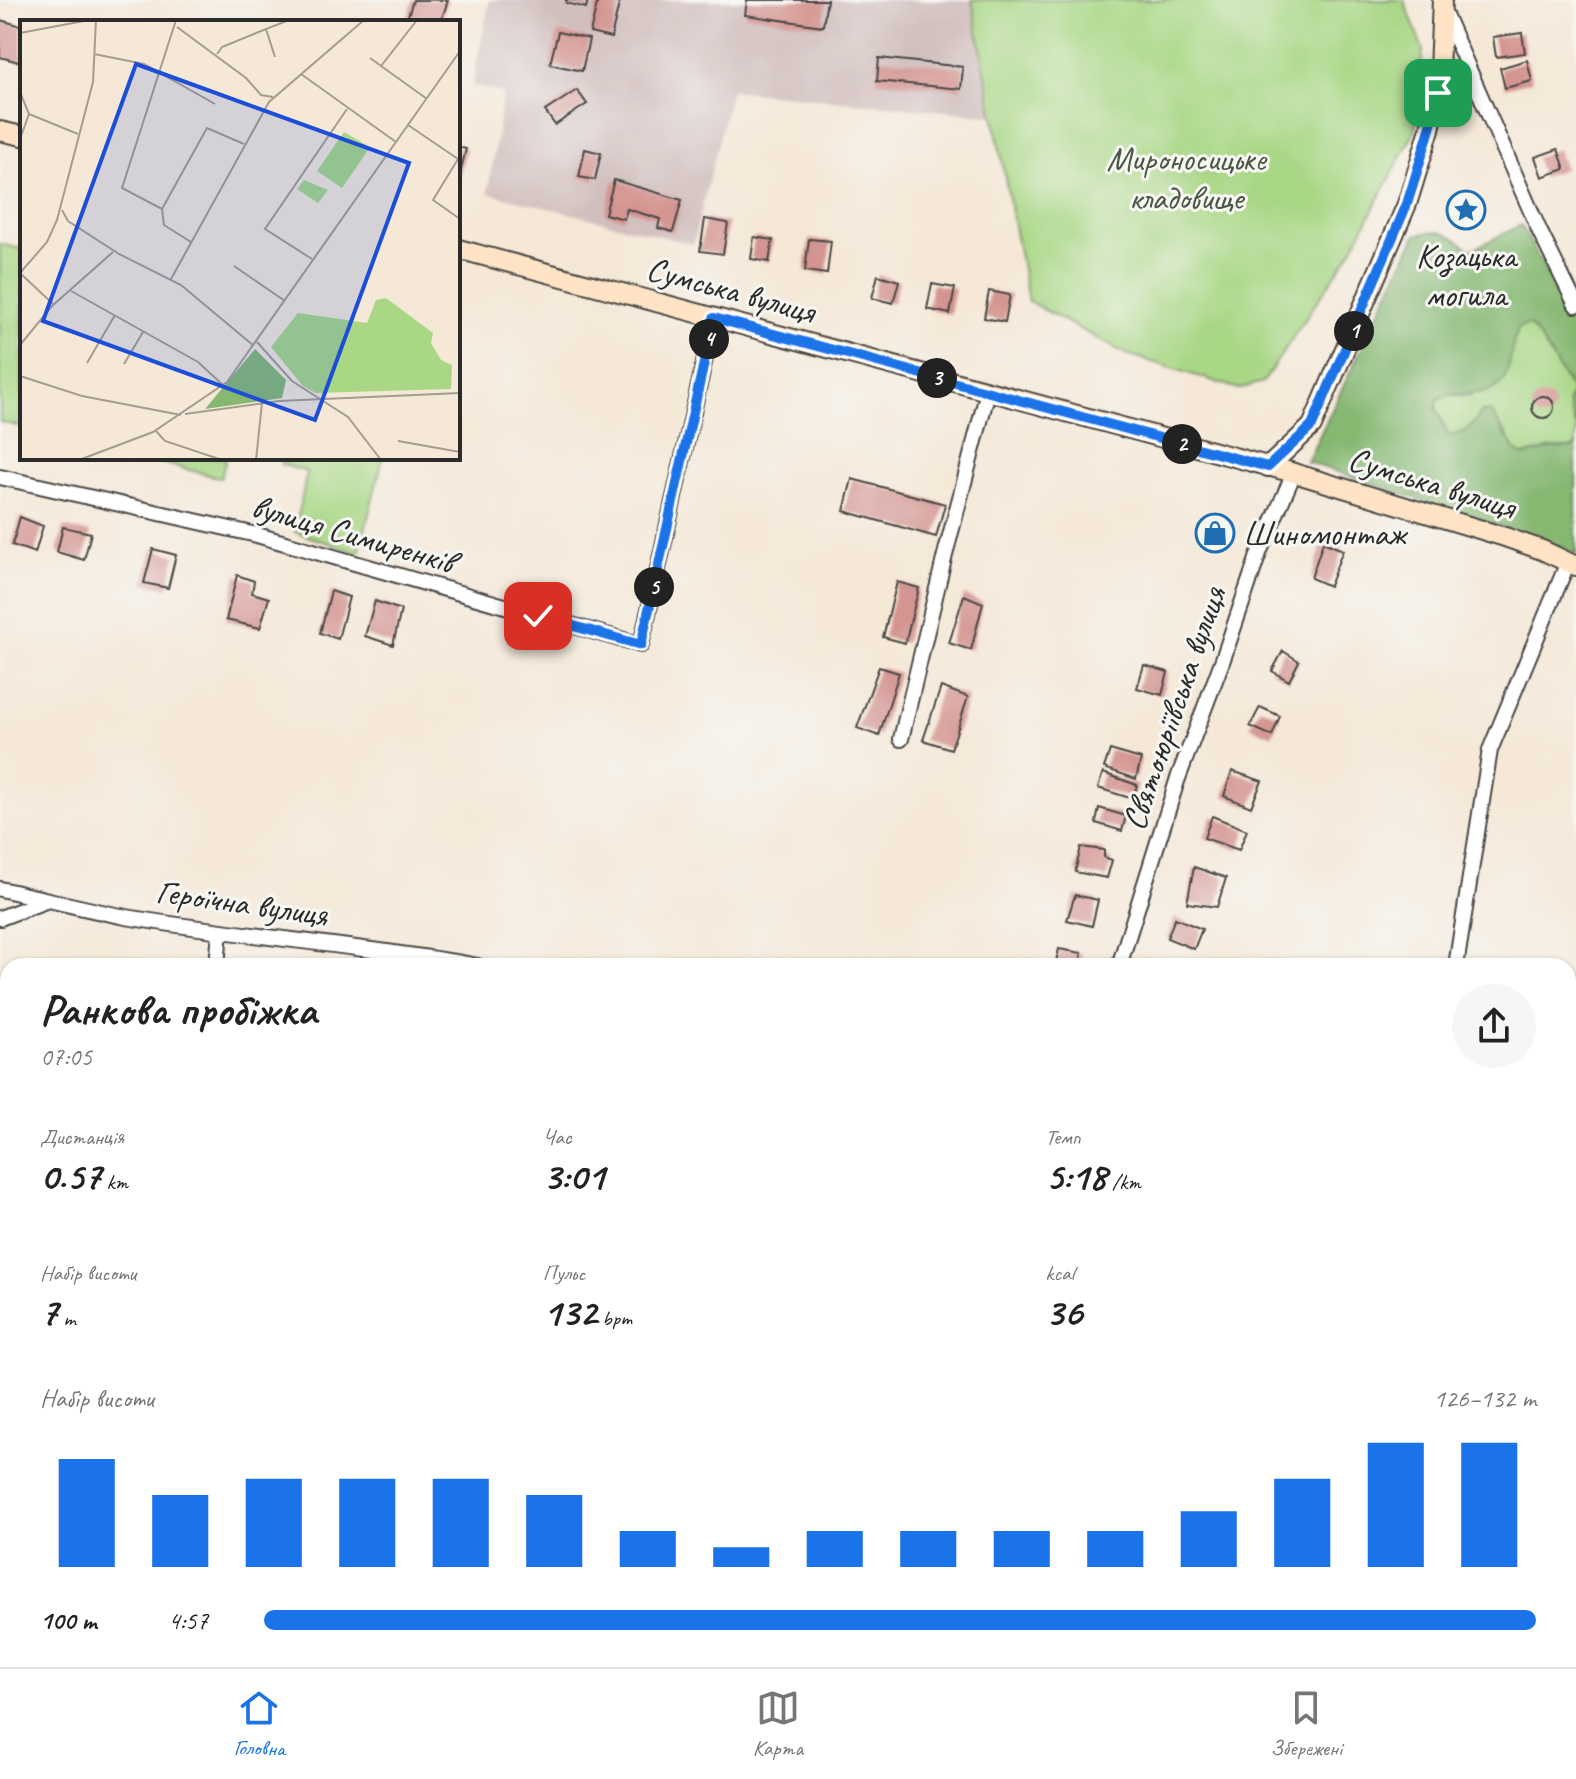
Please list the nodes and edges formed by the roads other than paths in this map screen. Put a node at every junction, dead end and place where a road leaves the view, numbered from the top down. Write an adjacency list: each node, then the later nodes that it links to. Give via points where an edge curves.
1 (1441, 3): 5 (street); 8 (main road, via 1438,93 1407,204 1312,426)
2 (0, 131): 3 (main road)
3 (20, 136)
4 (460, 250): 6 (main road, Сумська вулиця)
5 (1576, 305)
6 (714, 318): 7 (main road, Сумська вулиця); 10 (street, вулиця Симиренків, via 641,645 257,535)
7 (988, 391): 8 (main road, Сумська вулиця); 12 (street)
8 (1268, 467): 9 (main road, Сумська вулиця)
9 (1294, 473): 11 (main road, Сумська вулиця, via 1505,537); 19 (street, Святоюріївська вулиця, via 1259,553 1177,781)
10 (0, 477)
11 (1572, 564): 20 (street, via 1490,750)
12 (901, 739)
13 (0, 889): 14 (street, Героїчна вулиця)
14 (48, 900): 15 (street); 16 (street, Героїчна вулиця)
15 (0, 918)
16 (220, 931): 17 (street); 18 (street, Героїчна вулиця)
17 (218, 958)
18 (436, 958)
19 (1122, 958)
20 (1457, 958)

